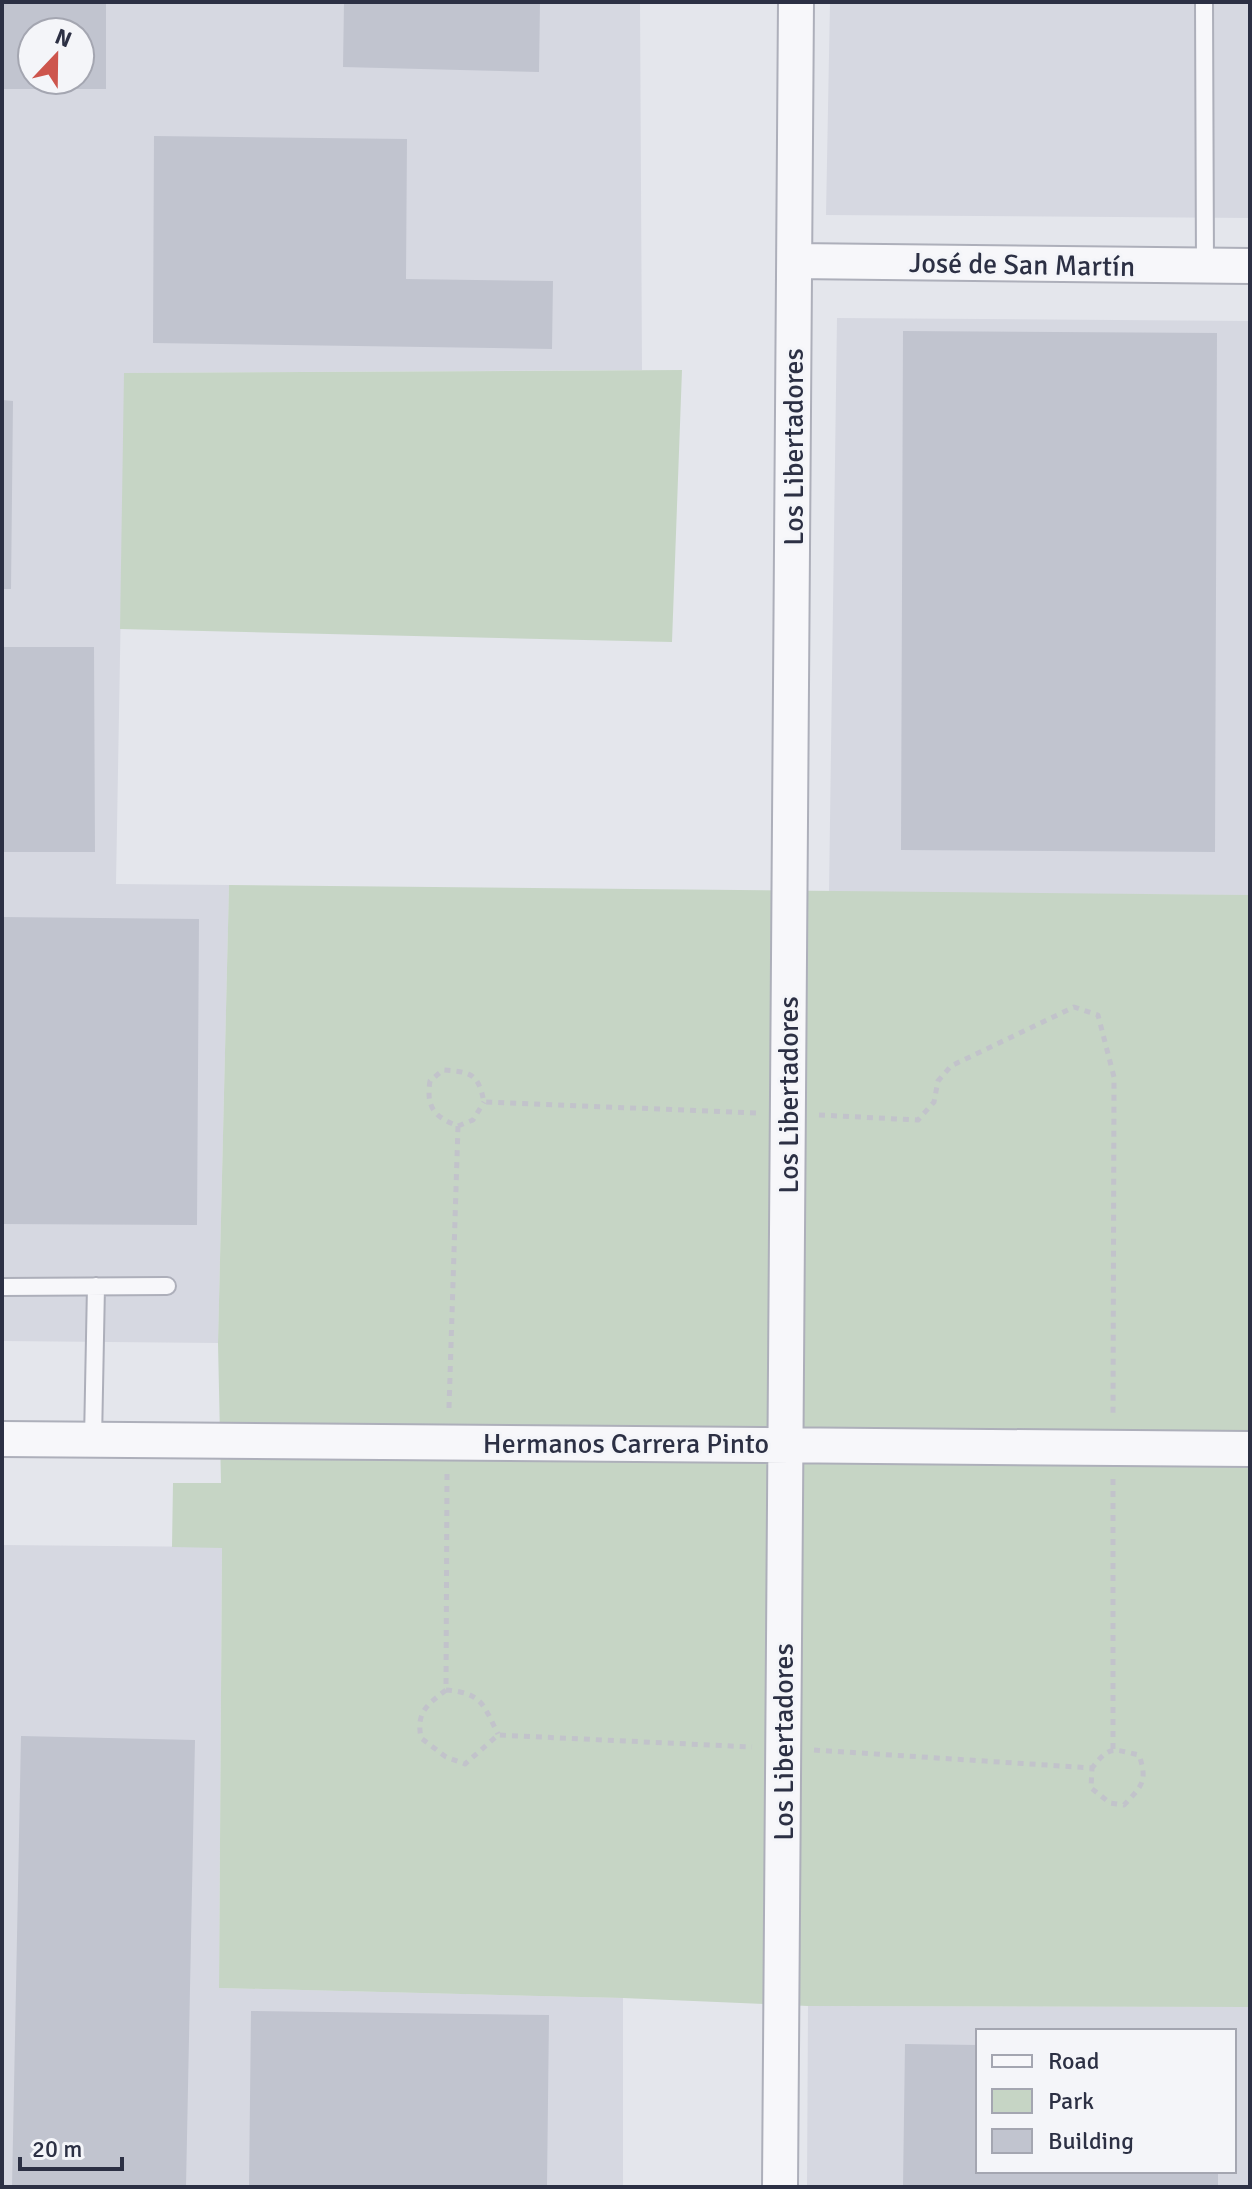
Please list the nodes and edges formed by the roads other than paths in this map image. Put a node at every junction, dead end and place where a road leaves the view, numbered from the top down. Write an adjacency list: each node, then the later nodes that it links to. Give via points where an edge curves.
1 (796, 2): 3 (street, Los Libertadores)
2 (1204, 2): 4 (lane)
3 (795, 261): 4 (street, José de San Martín); 11 (street, Los Libertadores)
4 (1205, 265): 5 (street, José de San Martín)
5 (1250, 266)
6 (96, 1286): 7 (lane); 8 (lane); 10 (lane)
7 (167, 1286)
8 (2, 1287)
9 (2, 1439): 10 (street, Hermanos Carrera Pinto)
10 (93, 1440): 11 (street, Hermanos Carrera Pinto)
11 (786, 1444): 12 (street, Hermanos Carrera Pinto); 13 (street, Los Libertadores)
12 (1250, 1449)
13 (780, 2187)

